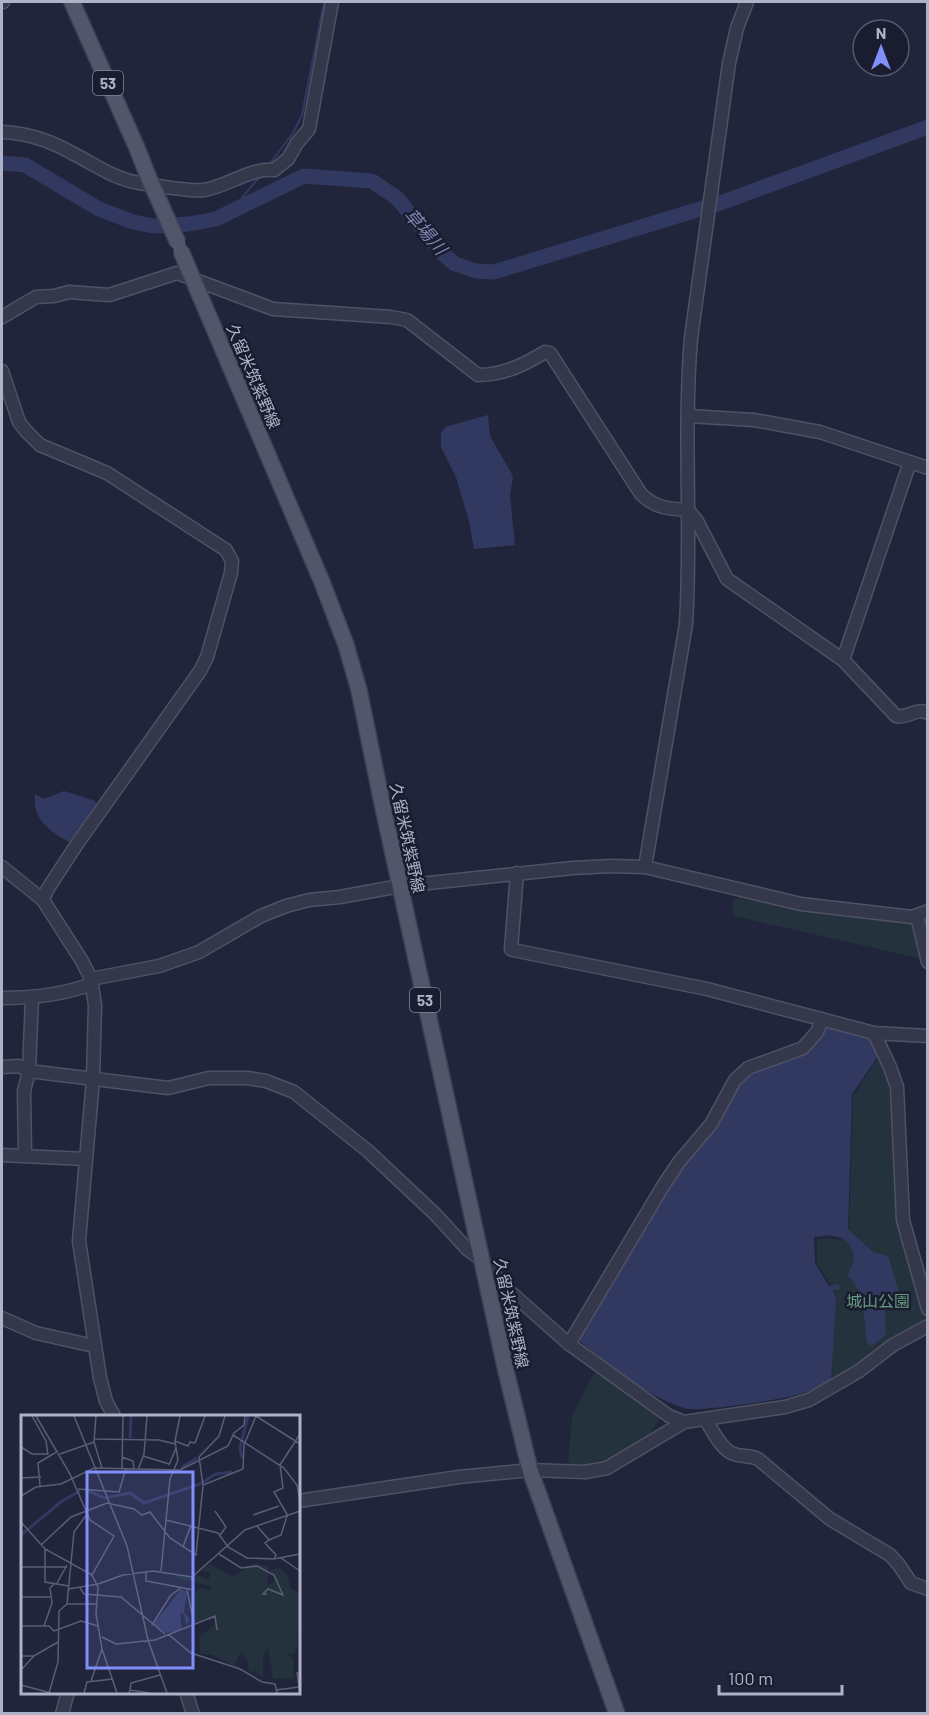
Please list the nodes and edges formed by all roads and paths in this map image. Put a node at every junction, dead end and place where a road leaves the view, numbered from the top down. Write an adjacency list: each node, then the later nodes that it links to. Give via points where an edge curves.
1 (72, 2): 16 (main road, 久留米筑紫野線 / 53, bridge, via 138,148 346,645)
2 (332, 2): 4 (street, via 309,129 288,159 274,171 263,169 201,190 122,180 51,143)
3 (747, 2): 7 (street, via 729,63 713,175 691,338)
4 (2, 132)
5 (2, 317): 10 (street, via 36,297 69,292 109,295 177,273 273,309 406,320 478,375 521,366 550,353 640,494 662,508)
6 (2, 371): 17 (street, via 19,422 40,445 132,488 226,550 232,561 200,671 71,853)
7 (689, 416): 8 (street, via 754,420 820,432); 10 (street)
8 (910, 462): 9 (street); 11 (street)
9 (927, 468)
10 (688, 510): 11 (street, via 728,579); 14 (street, via 686,624)
11 (843, 660): 12 (street, via 896,716)
12 (927, 713)
13 (2, 867): 17 (street)
14 (645, 867): 15 (street, via 600,866); 18 (street, via 801,904 895,916)
15 (517, 873): 16 (street); 23 (street, via 513,950 707,989)
16 (400, 886): 20 (street, via 286,906 199,952); 32 (main road, 久留米筑紫野線 / 53)
17 (43, 900): 20 (street)
18 (922, 914): 19 (street)
19 (927, 962)
20 (92, 982): 22 (street, via 73,991); 28 (street)
21 (2, 998): 22 (street)
22 (32, 998): 27 (street)
23 (822, 1019): 24 (street); 36 (street, via 803,1048 748,1068 735,1080 711,1124 663,1186)
24 (874, 1033): 25 (street); 33 (street, via 897,1087 903,1221)
25 (927, 1036)
26 (2, 1066): 27 (street, via 19,1066)
27 (28, 1071): 28 (street); 30 (street, via 24,1091)
28 (93, 1079): 31 (street); 32 (street, via 168,1088 208,1078 280,1085 368,1151)
29 (2, 1155): 30 (street)
30 (25, 1155): 31 (street)
31 (85, 1159): 37 (street, via 79,1241)
32 (482, 1260): 36 (street, via 508,1290); 41 (main road, 久留米筑紫野線 / 53)
33 (927, 1309)
34 (2, 1318): 37 (street, via 36,1333)
35 (927, 1326): 39 (street, via 809,1400)
36 (569, 1344): 40 (street, via 669,1416)
37 (94, 1347): 38 (street, via 106,1401)
38 (113, 1415)
39 (705, 1420): 40 (street); 43 (street, via 732,1454 758,1459 830,1519 890,1555 911,1583)
40 (684, 1422): 41 (street, via 607,1468 585,1472)
41 (530, 1470): 42 (street); 48 (main road, 久留米筑紫野線 / 53)
42 (300, 1501)
43 (927, 1588)
44 (67, 1694): 46 (street)
45 (187, 1694): 47 (street)
46 (62, 1713)
47 (193, 1713)
48 (617, 1713)

